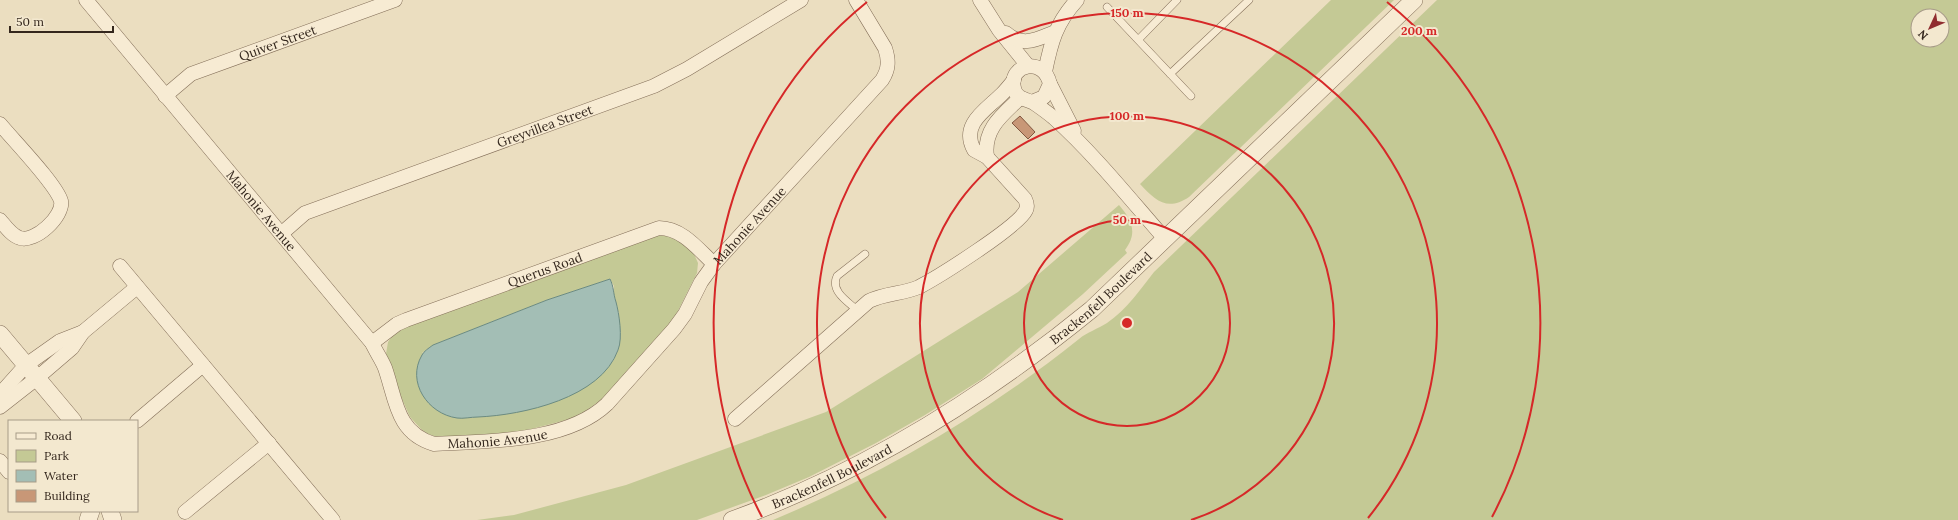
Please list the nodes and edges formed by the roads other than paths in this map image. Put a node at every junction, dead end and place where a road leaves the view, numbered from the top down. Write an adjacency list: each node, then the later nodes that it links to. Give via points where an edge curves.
1 (86, 0): 17 (street, Mahonie Avenue)
2 (395, 0): 17 (street, Quiver Street, via 192,74)
3 (801, 0): 24 (street, Greyvillea Street, via 654,86 305,213)
4 (856, 0): 27 (street, Mahonie Avenue, via 885,48 888,62 885,75)
5 (980, 0): 11 (street)
6 (1077, 0): 12 (street, via 1069,8)
7 (1176, 0): 13 (lane)
8 (1249, 0): 15 (lane)
9 (1414, 0): 25 (street, Brackenfell Boulevard)
10 (1107, 7): 13 (lane)
11 (996, 25): 12 (street, via 1012,38 1022,42); 14 (street)
12 (1053, 37): 14 (street); 16 (street)
13 (1138, 40): 15 (lane)
14 (1022, 71): 16 (street, via 1039,67); 19 (street, via 1013,86); 22 (street, via 972,123 970,137 973,147)
15 (1170, 74): 18 (lane)
16 (1047, 78): 19 (street, via 1044,97); 21 (street)
17 (165, 96): 24 (street, Mahonie Avenue)
18 (1190, 96)
19 (1026, 100): 21 (street, via 1046,111); 22 (street, via 998,119 990,130 986,143)
20 (0, 124): 23 (street, via 56,190 62,207 54,220 29,238 20,238)
21 (1080, 142): 25 (street)
22 (987, 157): 30 (street, via 1025,199 1028,205 1024,214 1010,228 918,287 879,296)
23 (0, 220)
24 (281, 234): 33 (street, Mahonie Avenue)
25 (1165, 239): 47 (street, Brackenfell Boulevard, via 1092,309 1042,350 952,412 862,464)
26 (865, 254): 30 (lane, via 837,276 834,286)
27 (714, 264): 33 (street, Querus Road, via 677,231 659,228 406,320); 33 (street, Mahonie Avenue, via 674,329 597,413 567,428 513,440 434,444 423,441 413,434 401,418 391,395 384,368)
28 (120, 266): 29 (street)
29 (137, 287): 31 (street); 35 (street)
30 (857, 310): 39 (street)
31 (83, 332): 34 (street, via 60,341); 36 (street, via 72,348)
32 (0, 334): 34 (street)
33 (372, 344)
34 (26, 365): 36 (street); 37 (street)
35 (203, 365): 41 (street); 42 (street)
36 (38, 378): 38 (street); 40 (street)
37 (0, 394)
38 (0, 407)
39 (735, 419)
40 (72, 420)
41 (138, 420)
42 (269, 443): 45 (street); 46 (street)
43 (0, 461): 44 (street)
44 (8, 471)
45 (185, 512)
46 (333, 520)
47 (732, 520)

